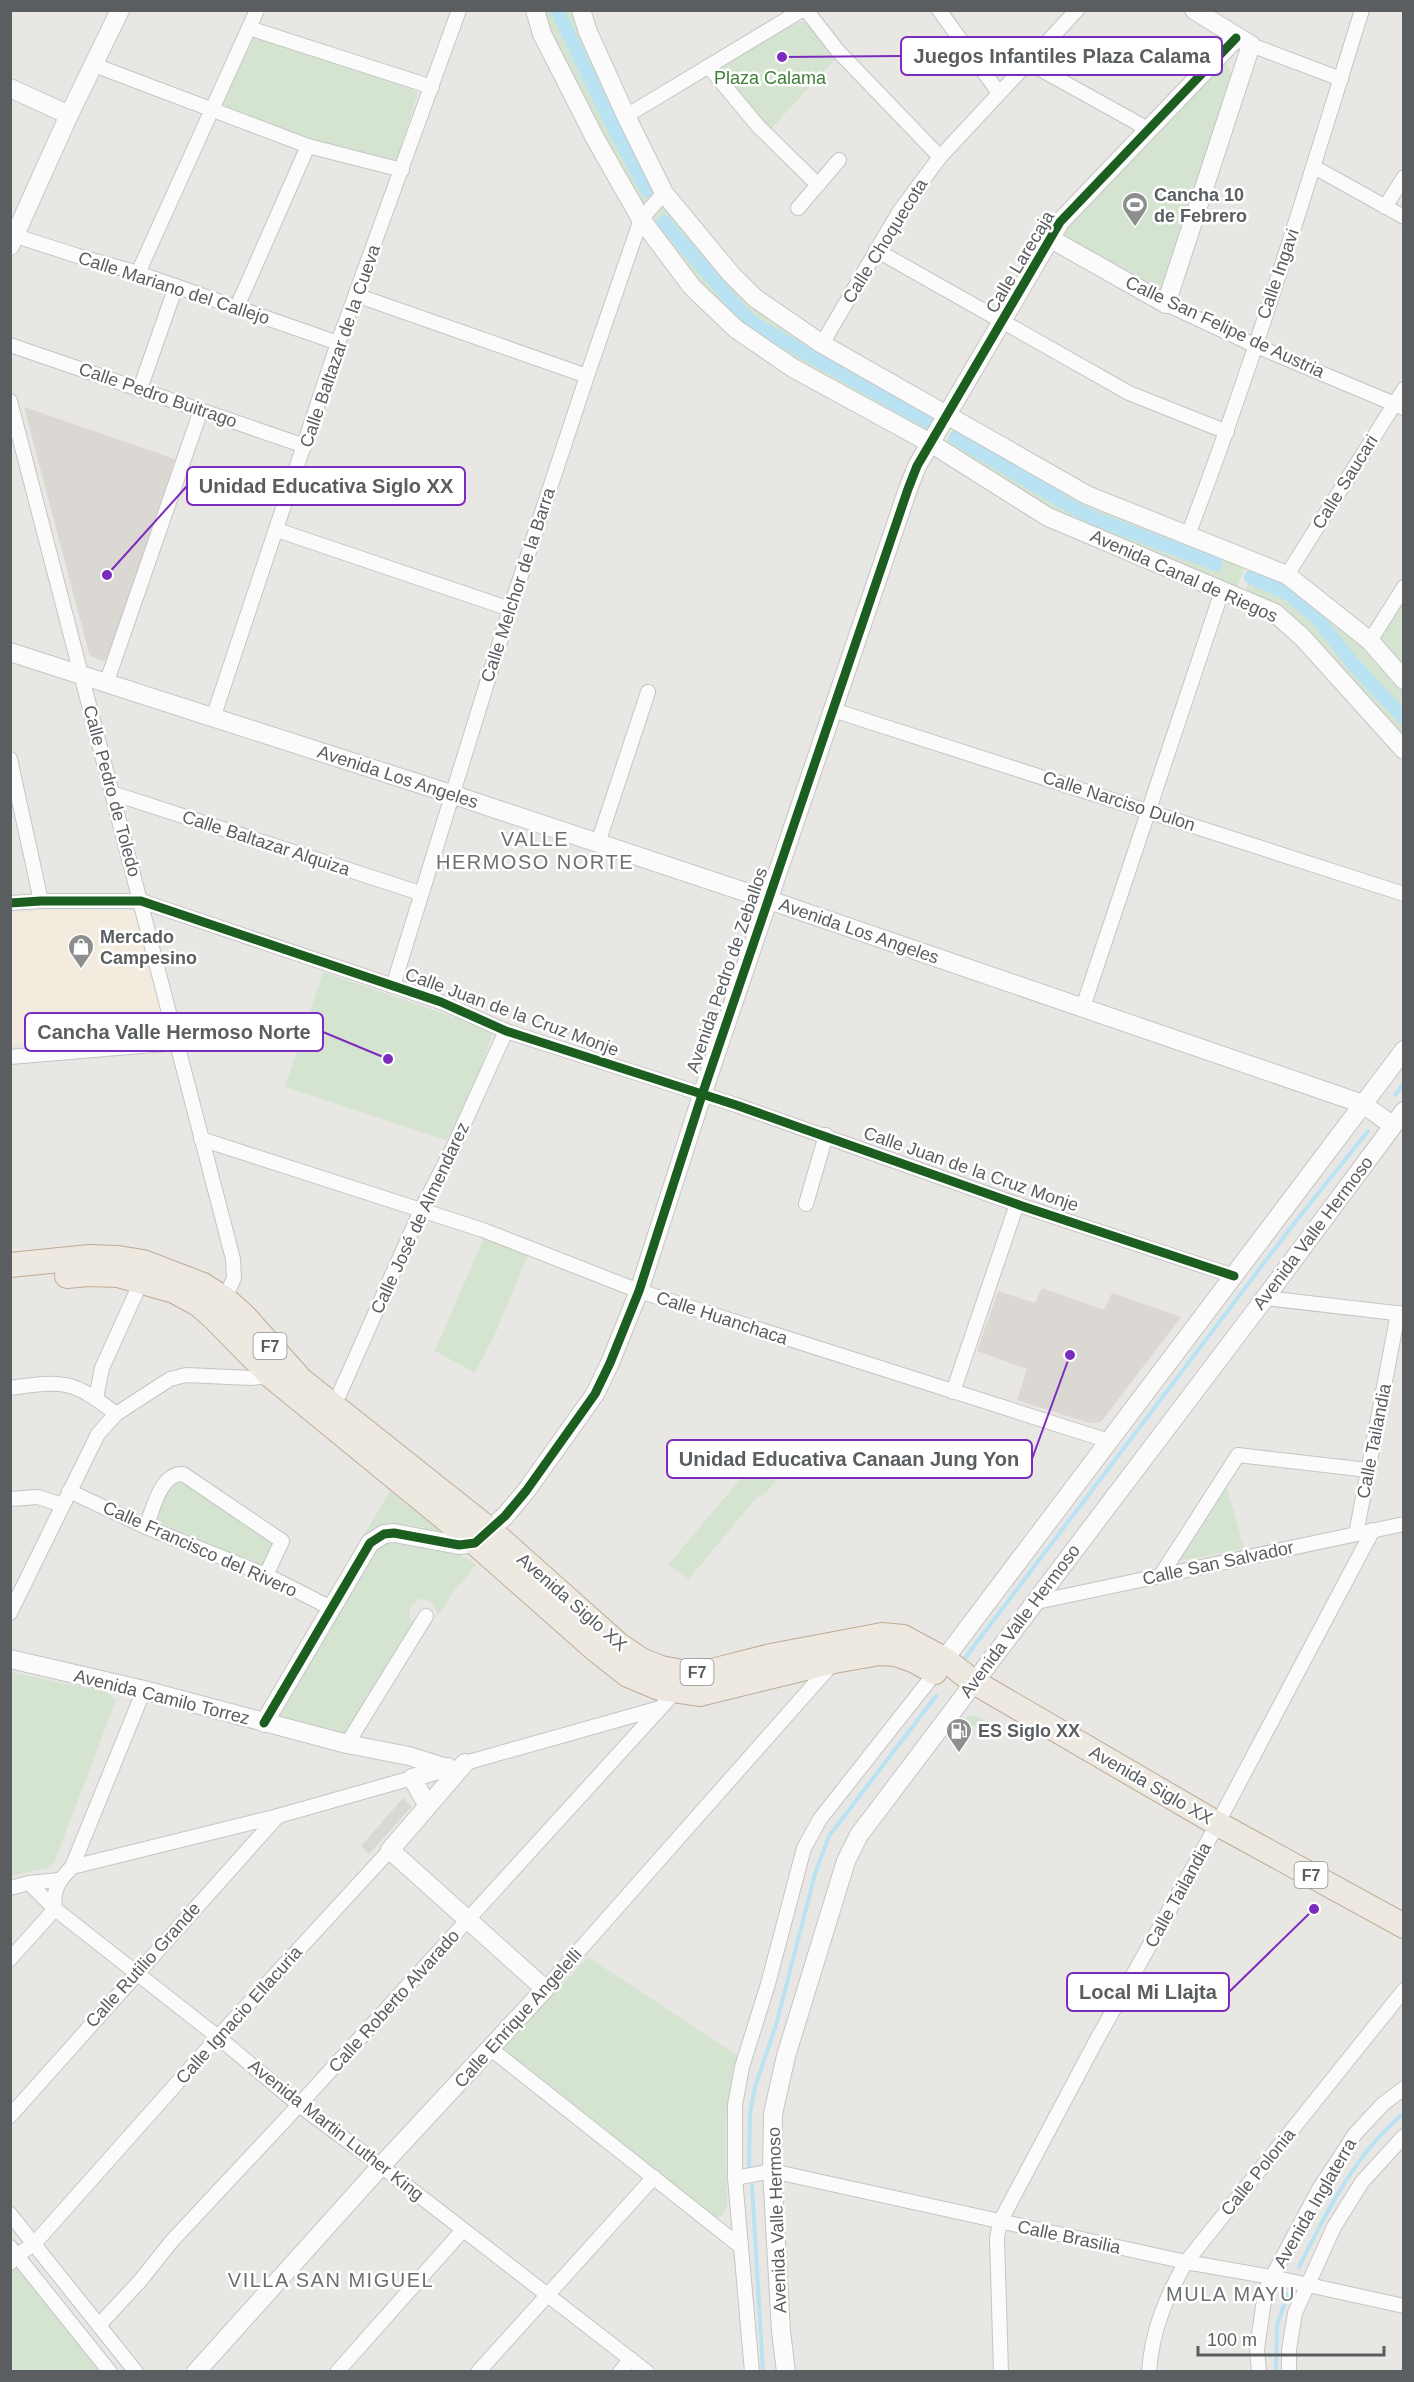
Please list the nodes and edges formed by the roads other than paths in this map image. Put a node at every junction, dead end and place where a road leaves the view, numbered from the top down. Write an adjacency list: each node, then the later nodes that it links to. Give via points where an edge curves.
1 (120, 10): 15 (street)
2 (257, 10): 12 (street)
3 (459, 10): 18 (street, Calle Baltazar de la Cueva)
4 (535, 10): 36 (street, Avenida Canal de Riegos, via 542,34)
5 (581, 10): 23 (street, Avenida Canal de Riegos)
6 (802, 10): 16 (street)
7 (806, 10): 26 (street, via 838,51)
8 (939, 10): 20 (street)
9 (1194, 10): 13 (street)
10 (1362, 10): 17 (street, Calle Ingavi)
11 (1070, 13): 14 (street, Calle Choquecota)
12 (249, 28): 18 (street); 21 (street)
13 (1244, 42): 17 (street); 24 (street, Calle Larecaja); 43 (street)
14 (1029, 63): 20 (street, Calle Choquecota); 24 (street)
15 (94, 65): 21 (street); 22 (street)
16 (709, 67): 23 (street); 31 (street, via 758,126)
17 (1341, 79): 28 (street, Calle Ingavi)
18 (432, 87): 29 (street, Calle Baltazar de la Cueva)
19 (10, 88): 22 (street)
20 (999, 93): 26 (street, Calle Choquecota)
21 (212, 108): 25 (street); 40 (street)
22 (69, 115): 37 (street)
23 (626, 116): 32 (street, Avenida Canal de Riegos)
24 (1148, 129): 38 (street, Calle Larecaja, via 1060,222)
25 (308, 146): 29 (street); 44 (street)
26 (940, 157): 39 (street, Calle Choquecota)
27 (839, 160): 31 (street)
28 (1314, 167): 33 (street); 49 (street, Calle Ingavi)
29 (402, 170): 42 (street, Calle Baltazar de la Cueva)
30 (1404, 177): 33 (street)
31 (818, 185): 34 (street)
32 (664, 193): 36 (street, Calle Melchor de la Barra); 47 (street, Avenida Canal de Riegos, via 755,298)
33 (1385, 207): 35 (street)
34 (798, 208)
35 (1404, 217)
36 (641, 219): 50 (street, Calle Melchor de la Barra); 58 (street, Avenida Canal de Riegos, via 692,287 735,329 794,368)
37 (12, 239): 40 (street, Calle Mariano del Callejo)
38 (1050, 239): 43 (street, Calle San Felipe de Austria); 45 (street, Calle Larecaja)
39 (876, 250): 45 (street); 47 (street, Calle Choquecota)
40 (138, 273): 41 (street, Calle Mariano del Callejo)
41 (176, 286): 44 (street, Calle Mariano del Callejo); 51 (street)
42 (356, 295): 46 (street, Calle Baltazar de la Cueva); 50 (street)
43 (1166, 304): 49 (street, Calle San Felipe de Austria)
44 (237, 307): 46 (street, Calle Mariano del Callejo)
45 (1003, 321): 56 (street, Calle Larecaja); 57 (street, via 1129,393)
46 (338, 343): 59 (street, Calle Baltazar de la Cueva)
47 (822, 344): 56 (street, Avenida Canal de Riegos)
48 (10, 345): 51 (street, Calle Pedro Buitrago)
49 (1254, 345): 54 (street, Calle San Felipe de Austria); 57 (street, Calle Ingavi)
50 (587, 376): 65 (street, Calle Melchor de la Barra)
51 (140, 389): 55 (street, Calle Pedro Buitrago)
52 (1404, 389): 54 (street, Calle Saucari)
53 (10, 401): 68 (street, Calle Pedro de Toledo)
54 (1399, 406): 62 (street, Calle Saucari)
55 (201, 410): 59 (street, Calle Pedro Buitrago); 70 (street)
56 (948, 416): 58 (street, Calle Larecaja); 61 (street, Avenida Canal de Riegos, via 1087,495)
57 (1227, 432): 61 (street, Calle Ingavi)
58 (932, 444): 64 (street, Avenida Canal de Riegos, via 1048,517); 72 (street, Avenida Pedro de Zeballos, via 908,489)
59 (305, 446): 60 (street, Calle Baltazar de la Cueva)
60 (277, 530): 65 (street); 73 (street, Calle Baltazar de la Cueva)
61 (1188, 535): 62 (street, Avenida Canal de Riegos)
62 (1287, 574): 66 (street, Avenida Canal de Riegos)
63 (1404, 587): 66 (street)
64 (1222, 591): 74 (street, Avenida Canal de Riegos, via 1288,622); 79 (street)
65 (510, 609): 77 (street, Calle Melchor de la Barra)
66 (1370, 641): 69 (street, Avenida Canal de Riegos)
67 (10, 652): 68 (street, Avenida Los Angeles)
68 (82, 677): 70 (street, Avenida Los Angeles); 76 (street, Calle Pedro de Toledo)
69 (1404, 680)
70 (106, 684): 73 (street, Avenida Los Angeles)
71 (648, 692): 80 (street)
72 (833, 710): 79 (street, Calle Narciso Dulon); 83 (street, Avenida Pedro de Zeballos)
73 (213, 718): 77 (street, Avenida Los Angeles)
74 (1404, 750)
75 (10, 759): 78 (street)
76 (112, 793): 81 (street, Calle Baltazar Alquiza); 85 (street, Calle Pedro de Toledo)
77 (451, 794): 80 (street, Avenida Los Angeles); 81 (street, Calle Melchor de la Barra)
78 (16, 808): 84 (street)
79 (1150, 811): 82 (street, Calle Narciso Dulon); 88 (street)
80 (597, 843): 83 (street, Avenida Los Angeles)
81 (420, 893): 87 (street, Calle Melchor de la Barra)
82 (1404, 894)
83 (768, 900): 88 (street, Avenida Los Angeles); 93 (street, Avenida Pedro de Zeballos)
84 (41, 901): 85 (street, Calle Juan de la Cruz Monje); 86 (street, Calle Juan de la Cruz Monje)
85 (141, 901): 87 (street, Calle Juan de la Cruz Monje); 90 (street, Calle Pedro de Toledo)
86 (10, 903)
87 (393, 986): 89 (street, Calle Juan de la Cruz Monje)
88 (1083, 1007): 94 (street, Avenida Los Angeles)
89 (506, 1030): 93 (street, Calle Juan de la Cruz Monje); 101 (street, Calle José de Almendarez)
90 (177, 1043): 92 (street); 98 (street, Calle Pedro de Toledo)
91 (1404, 1050): 94 (street, Avenida Valle Hermoso)
92 (10, 1058)
93 (702, 1095): 97 (street, Calle Juan de la Cruz Monje); 106 (street, Avenida Pedro de Zeballos)
94 (1363, 1104): 96 (street, Avenida Los Angeles); 103 (street, Avenida Valle Hermoso)
95 (1404, 1111): 96 (street, Avenida Valle Hermoso)
96 (1392, 1125): 107 (street, Avenida Valle Hermoso)
97 (826, 1135): 99 (street); 100 (street, Calle Juan de la Cruz Monje)
98 (201, 1139): 101 (street, Calle Huanchaca); 108 (street, Calle Pedro de Toledo, via 233,1259 234,1278)
99 (806, 1204)
100 (1017, 1204): 103 (street, Calle Juan de la Cruz Monje); 112 (street)
101 (421, 1210): 106 (street, Calle Huanchaca); 114 (street, Calle José de Almendarez)
102 (10, 1265): 108 (highway, Avenida Siglo XX / F7, via 90,1257 143,1262 203,1285)
103 (1234, 1276): 116 (street, Avenida Valle Hermoso)
104 (10, 1281): 105 (highway, Avenida Siglo XX / F7, via 88,1274 118,1275)
105 (141, 1282): 108 (highway, Avenida Siglo XX / F7); 113 (street, via 102,1368)
106 (639, 1291): 112 (street, Calle Huanchaca); 125 (street, Avenida Pedro de Zeballos, via 595,1394 526,1491)
107 (1265, 1298): 109 (street); 128 (street, Avenida Valle Hermoso)
108 (219, 1308): 110 (highway, Avenida Siglo XX / F7)
109 (1401, 1314): 117 (street, Calle Tailandia)
110 (279, 1370): 114 (highway, Avenida Siglo XX / F7, via 301,1380); 115 (street, via 251,1378 186,1375 170,1379); 125 (highway, Avenida Siglo XX / F7)
111 (10, 1388): 113 (street, via 58,1383)
112 (953, 1392): 116 (street, Calle Huanchaca)
113 (96, 1398): 115 (street)
114 (334, 1406): 125 (highway, Avenida Siglo XX / F7)
115 (116, 1414): 118 (street, via 98,1434)
116 (1109, 1441): 134 (street, Avenida Valle Hermoso)
117 (1368, 1470): 124 (street, Calle Tailandia); 127 (street, via 1238,1455)
118 (69, 1491): 120 (street); 122 (street, Calle Francisco del Rivero)
119 (10, 1499): 120 (street, via 38,1497)
120 (62, 1505): 130 (street)
121 (1404, 1524): 123 (street, Calle San Salvador)
122 (146, 1527): 126 (street, Calle Francisco del Rivero); 126 (street, via 164,1483 169,1477 183,1474 282,1541)
123 (1372, 1530): 124 (street, Calle San Salvador); 144 (street, Calle Tailandia)
124 (1356, 1534): 127 (street, Calle San Salvador)
125 (483, 1537): 129 (street, via 459,1545 405,1534 384,1534 365,1549); 137 (highway, Avenida Siglo XX / F7, via 619,1645 661,1668)
126 (266, 1575): 129 (street, Calle Francisco del Rivero)
127 (1161, 1575): 128 (street, Calle San Salvador)
128 (1032, 1603): 135 (street, Avenida Valle Hermoso)
129 (331, 1608): 138 (street)
130 (10, 1613)
131 (426, 1616): 139 (street)
132 (10, 1659): 136 (street, Avenida Camilo Torrez)
133 (834, 1661): 134 (highway, Avenida Siglo XX / F7, via 880,1653); 137 (highway, Avenida Siglo XX / F7, via 710,1693); 156 (street, Calle Enrique Angelelli)
134 (940, 1666): 135 (highway, Avenida Siglo XX / F7); 137 (highway, Avenida Siglo XX / F7, via 903,1637 882,1635 712,1671); 167 (street, Avenida Valle Hermoso, via 820,1819 804,1848 742,2067 735,2105)
135 (970, 1688): 144 (highway, Avenida Siglo XX / F7); 165 (street, Avenida Valle Hermoso, via 859,1834 846,1861 786,2056 773,2114)
136 (144, 1690): 138 (street, Avenida Camilo Torrez); 146 (street)
137 (671, 1690): 140 (street); 151 (street, Calle Roberto Alvarado)
138 (264, 1723): 139 (street, Avenida Camilo Torrez)
139 (347, 1744): 140 (street, Avenida Camilo Torrez)
140 (456, 1765): 141 (street); 142 (street, Calle Ignacio Ellacuria)
141 (412, 1778): 142 (street); 143 (street)
142 (428, 1806): 145 (street, Calle Ignacio Ellacuria)
143 (278, 1816): 146 (street); 155 (street, Calle Rutilio Grande)
144 (1215, 1828): 152 (highway, Avenida Siglo XX / F7); 153 (highway, Avenida Siglo XX / F7); 169 (street, Calle Tailandia)
145 (390, 1850): 151 (street); 158 (street, Calle Ignacio Ellacuria)
146 (72, 1867): 147 (street)
147 (59, 1880): 148 (street); 150 (street, via 53,1896)
148 (29, 1883): 149 (street); 150 (street, Avenida Martin Luther King)
149 (10, 1888)
150 (55, 1909): 154 (street); 155 (street, Avenida Martin Luther King)
151 (468, 1920): 156 (street); 161 (street, Calle Roberto Alvarado)
152 (1404, 1926)
153 (1404, 1942)
154 (10, 1959)
155 (137, 1972): 158 (street, Avenida Martin Luther King); 162 (street, Calle Rutilio Grande)
156 (545, 1989): 159 (street, Calle Enrique Angelelli)
157 (1404, 1990): 174 (street, Calle Polonia)
158 (218, 2037): 161 (street, Avenida Martin Luther King); 171 (street, Calle Ignacio Ellacuria)
159 (492, 2049): 164 (street, Calle Enrique Angelelli); 166 (street)
160 (1404, 2088): 175 (street, Avenida Inglaterra, via 1355,2134 1319,2189)
161 (299, 2105): 164 (street, Avenida Martin Luther King); 179 (street, Calle Roberto Alvarado)
162 (10, 2116)
163 (1404, 2136): 176 (street, Avenida Inglaterra, via 1362,2181 1334,2227)
164 (381, 2166): 170 (street, Avenida Martin Luther King); 183 (street, Calle Enrique Angelelli)
165 (772, 2172): 167 (street, Calle Brasilia); 169 (street, Calle Brasilia); 189 (street, Avenida Valle Hermoso)
166 (654, 2177): 172 (street); 177 (street)
167 (735, 2178): 172 (street, Avenida Valle Hermoso)
168 (10, 2214): 171 (street)
169 (999, 2222): 174 (street, Calle Brasilia); 190 (street, Calle Tailandia)
170 (463, 2230): 177 (street, Avenida Martin Luther King); 184 (street)
171 (34, 2244): 173 (street, Calle Ignacio Ellacuria); 179 (street)
172 (740, 2246): 188 (street, Avenida Valle Hermoso)
173 (13, 2255): 181 (street)
174 (1186, 2262): 175 (street, Calle Brasilia); 191 (street, Calle Polonia, via 1168,2294 1150,2354)
175 (1272, 2277): 176 (street, Calle Brasilia); 192 (street, Avenida Inglaterra, via 1265,2294 1257,2349)
176 (1308, 2285): 178 (street, Calle Brasilia); 193 (street, Avenida Inglaterra, via 1295,2313)
177 (548, 2294): 180 (street, Avenida Martin Luther King); 185 (street)
178 (1404, 2306)
179 (99, 2325): 182 (street)
180 (631, 2359): 186 (street); 187 (street, Avenida Martin Luther King)
181 (110, 2372)
182 (136, 2372)
183 (196, 2372)
184 (337, 2372)
185 (478, 2372)
186 (620, 2372)
187 (647, 2372)
188 (752, 2372)
189 (786, 2372)
190 (1001, 2372)
191 (1149, 2372)
192 (1259, 2372)
193 (1289, 2372)

